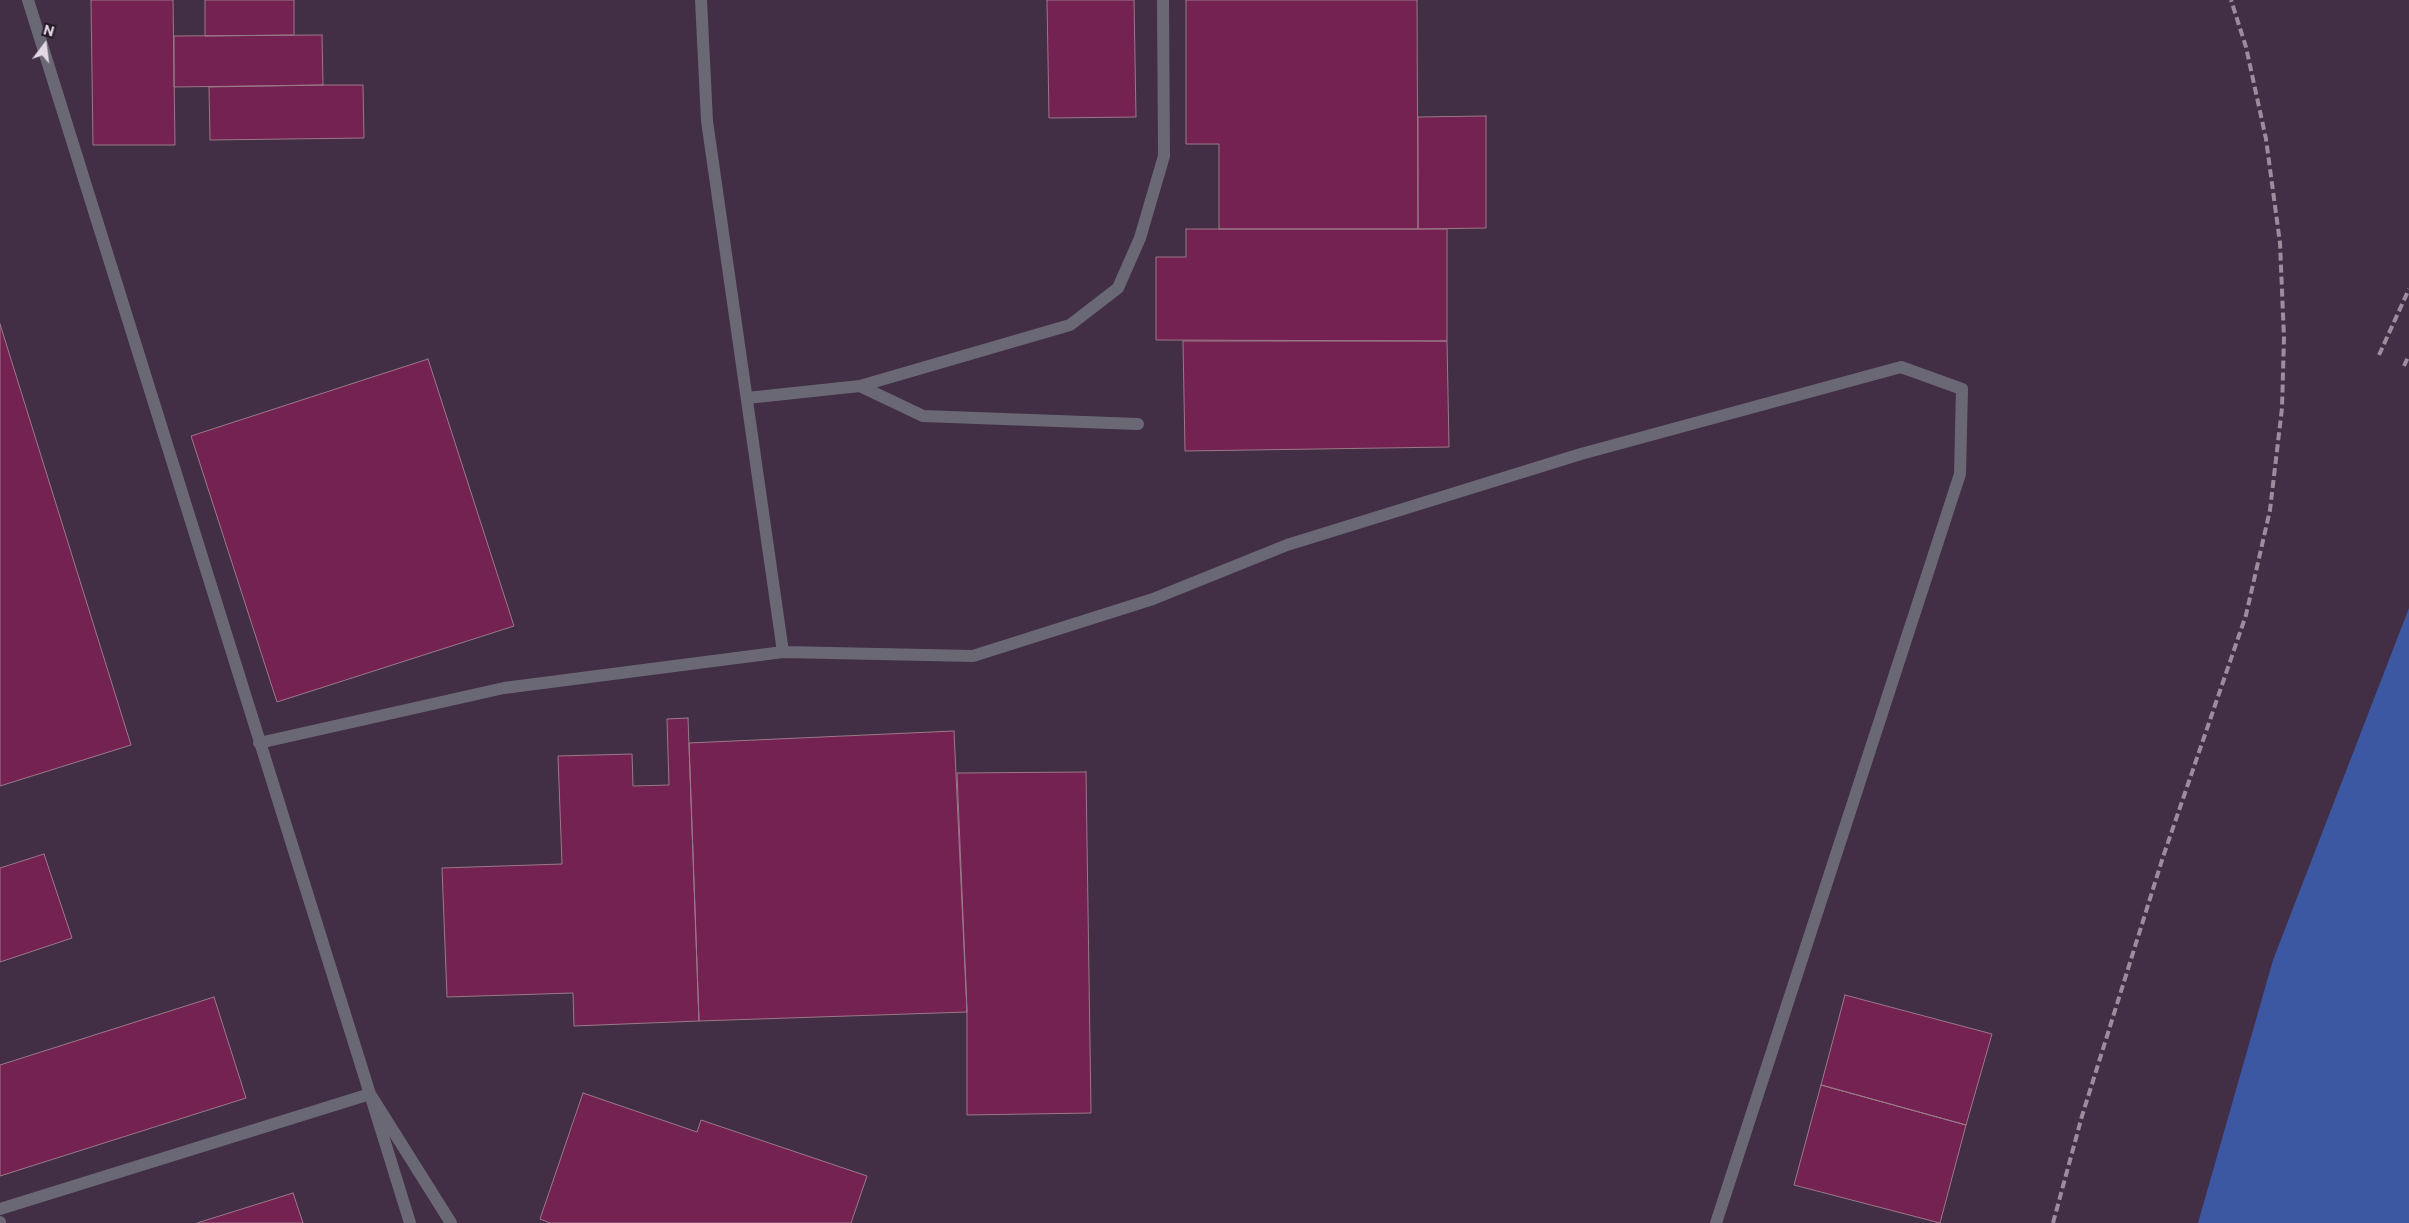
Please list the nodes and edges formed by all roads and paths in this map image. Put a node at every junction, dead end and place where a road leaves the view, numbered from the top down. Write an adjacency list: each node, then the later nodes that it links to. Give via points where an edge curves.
1 (28, 0): 8 (lane)
2 (701, 0): 5 (lane, via 707,121)
3 (1163, 0): 4 (lane, via 1164,156 1140,238 1118,288 1070,325)
4 (860, 386): 5 (lane); 6 (lane, via 923,416)
5 (747, 398): 7 (lane)
6 (1138, 424)
7 (783, 652): 8 (lane, via 504,688); 13 (lane, via 973,656 1154,599 1287,545 1590,451 1901,367 1962,389 1960,474)
8 (259, 743): 9 (lane)
9 (370, 1094): 10 (lane); 11 (lane); 12 (lane)
10 (0, 1209)
11 (410, 1223)
12 (450, 1223)
13 (1716, 1223)

